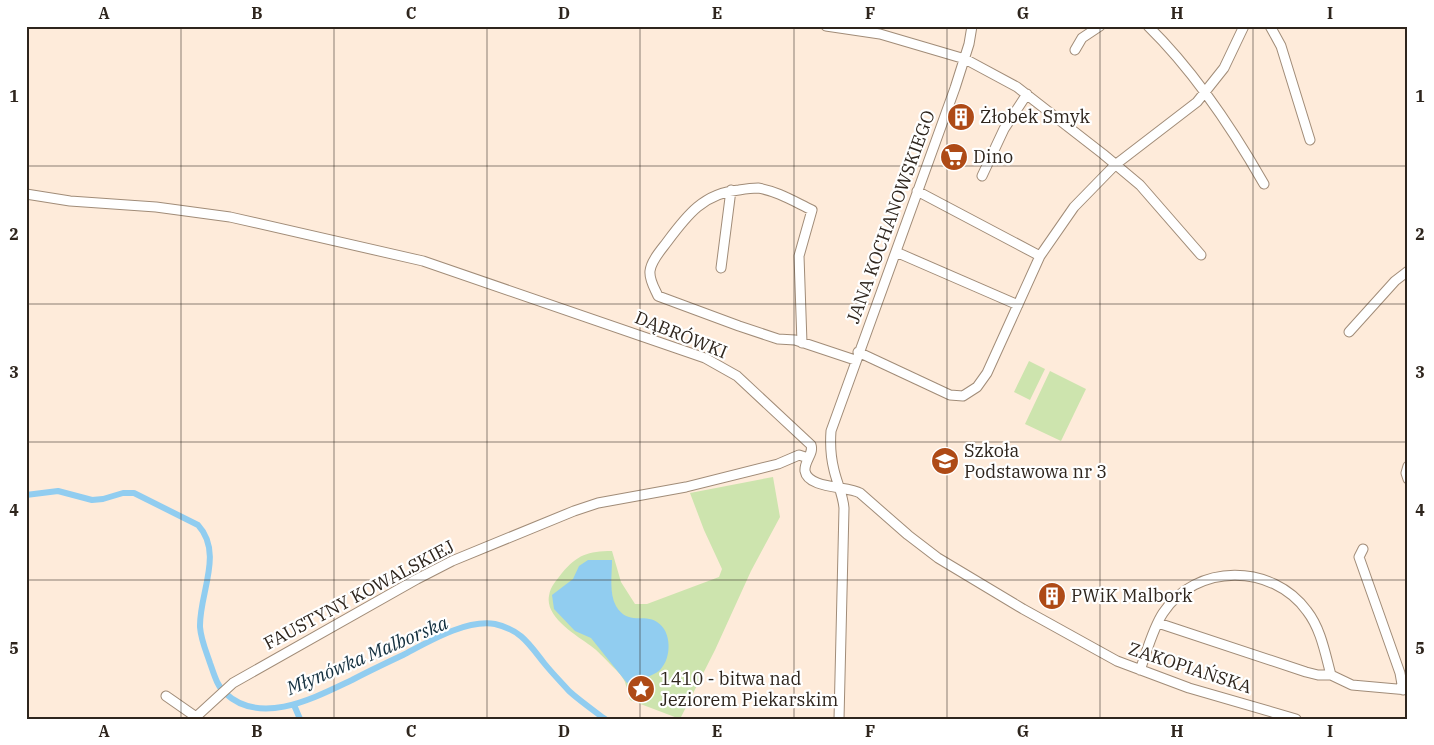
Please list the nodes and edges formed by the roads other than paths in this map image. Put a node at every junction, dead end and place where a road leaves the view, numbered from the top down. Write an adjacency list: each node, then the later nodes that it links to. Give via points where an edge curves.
1 (826, 26): 8 (street, via 880,34)
2 (972, 26): 8 (street, JANA KOCHANOWSKIEGO)
3 (1100, 26): 7 (street, via 1082,38)
4 (1148, 26): 9 (street)
5 (1244, 26): 9 (street, via 1224,68)
6 (1270, 26): 11 (street, via 1281,46)
7 (1075, 50)
8 (965, 59): 10 (street); 16 (street, JANA KOCHANOWSKIEGO)
9 (1204, 92): 12 (street, via 1198,102); 14 (street, via 1245,150)
10 (1027, 94): 12 (street); 13 (street, via 1004,129)
11 (1310, 140)
12 (1115, 165): 19 (street, via 1140,185); 20 (street, via 1074,206)
13 (982, 176)
14 (1264, 184)
15 (731, 190): 21 (street); 25 (street, via 758,188 812,210 800,256); 25 (street, via 697,206 686,217 654,261 650,270 653,286 658,296 699,312)
16 (917, 192): 18 (street, JANA KOCHANOWSKIEGO); 20 (street)
17 (26, 194): 27 (street, DĄBRÓWKI, via 230,217 424,261 705,358 737,376 809,443 812,450)
18 (896, 252): 23 (street); 26 (street, JANA KOCHANOWSKIEGO)
19 (1201, 255)
20 (1040, 256): 23 (street)
21 (721, 268)
22 (1408, 271): 24 (street)
23 (1018, 305): 26 (street, via 987,373 977,386 962,396 950,395 916,378)
24 (1349, 332)
25 (802, 343): 26 (street)
26 (857, 356): 29 (street, JANA KOCHANOWSKIEGO, via 830,438)
27 (808, 458): 31 (street, via 806,473); 41 (street, FAUSTYNY KOWALSKIEJ, via 799,455 778,464 686,488 598,503 452,562 227,688)
28 (1408, 467): 30 (street)
29 (834, 470): 31 (street, via 827,479); 32 (street, JANA KOCHANOWSKIEGO)
30 (1408, 479)
31 (818, 483): 32 (street)
32 (840, 488): 33 (street, via 852,489); 34 (street, JANA KOCHANOWSKIEGO)
33 (863, 495): 34 (street, via 850,497); 37 (street, ZAKOPIAŃSKA, via 938,558 1117,661)
34 (844, 513): 42 (street)
35 (1363, 549): 39 (street, via 1359,557)
36 (1158, 623): 37 (street); 38 (street, via 1306,672); 38 (street, via 1176,599 1199,583 1226,575 1262,578 1287,590 1307,610 1321,639)
37 (1140, 670): 43 (street, ZAKOPIAŃSKA)
38 (1331, 675): 39 (street, via 1352,685)
39 (1406, 690)
40 (166, 696): 41 (street)
41 (198, 717)
42 (839, 719)
43 (1296, 719)

